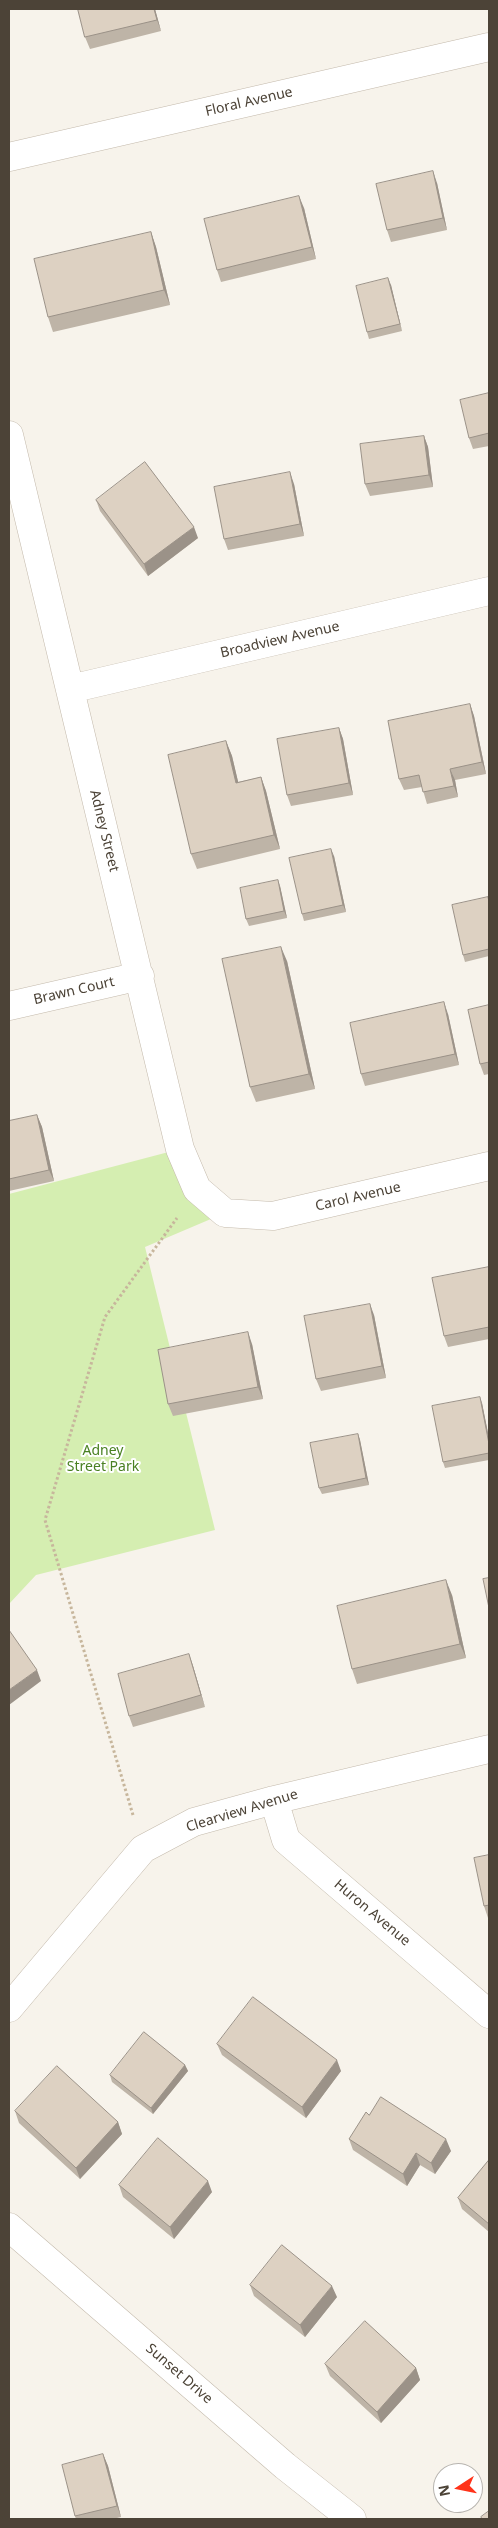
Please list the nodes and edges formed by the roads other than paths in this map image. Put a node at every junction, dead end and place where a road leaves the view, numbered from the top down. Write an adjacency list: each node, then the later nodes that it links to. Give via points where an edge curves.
1 (489, 46): 2 (street, Floral Avenue)
2 (9, 157)
3 (9, 435): 5 (street, Adney Street)
4 (489, 591): 5 (street, Broadview Avenue)
5 (70, 690): 6 (street, Adney Street)
6 (140, 976): 7 (street, Brawn Court); 9 (street, Adney Street, via 180,1149 197,1189)
7 (9, 1006)
8 (489, 1166): 9 (street, Carol Avenue, via 273,1216)
9 (225, 1213)
10 (489, 1748): 11 (street, Clearview Avenue)
11 (274, 1800): 12 (street, Clearview Avenue, via 194,1822 143,1849); 13 (street, Huron Avenue, via 286,1840)
12 (9, 2008)
13 (489, 2014)
14 (9, 2227): 15 (street, Sunset Drive, via 285,2466)
15 (352, 2519)

